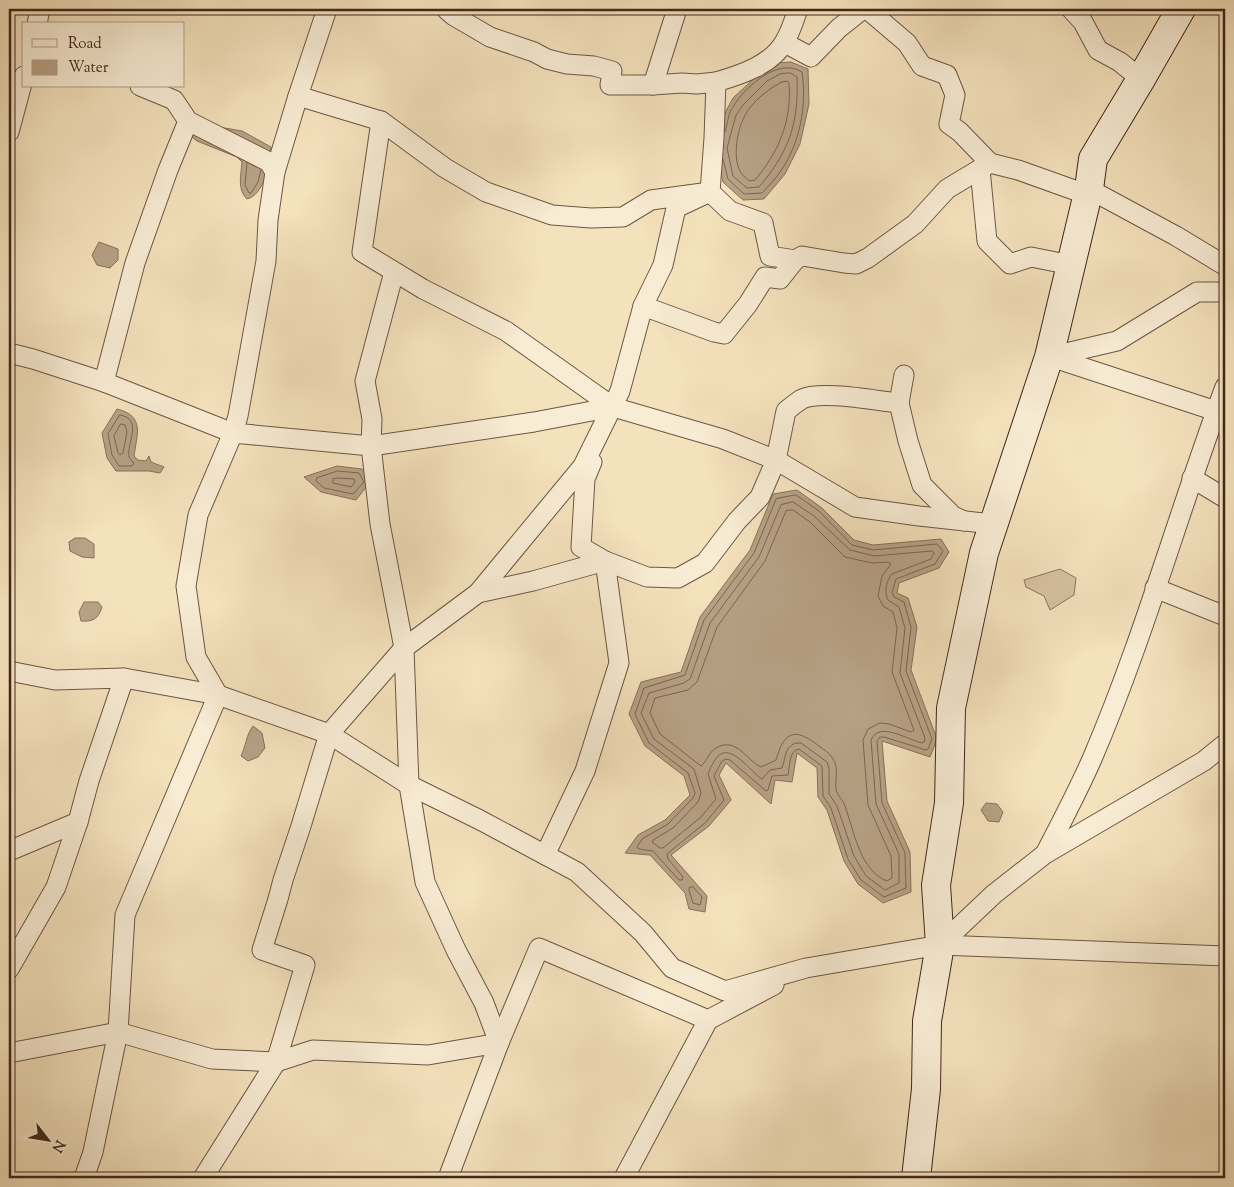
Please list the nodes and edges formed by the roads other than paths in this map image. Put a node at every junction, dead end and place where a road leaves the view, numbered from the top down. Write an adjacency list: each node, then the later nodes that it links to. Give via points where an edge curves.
1 (40, 9): 9 (street)
2 (327, 9): 16 (street)
3 (446, 9): 14 (street, via 490,36 547,59 612,71 610,85)
4 (676, 9): 14 (street)
5 (798, 9): 10 (street)
6 (865, 9): 10 (street, via 839,28 811,57); 20 (street, via 907,43 922,66 947,75 955,96 949,124 960,132)
7 (1071, 9): 11 (street, via 1083,22 1098,50)
8 (1181, 9): 11 (street)
9 (37, 22)
10 (784, 43): 12 (street, via 774,55 743,74)
11 (1141, 79): 22 (street, via 1093,159)
12 (716, 82): 14 (street); 23 (street)
13 (22, 83): 19 (street)
14 (653, 85)
15 (145, 88): 17 (street, via 174,100)
16 (298, 96): 18 (street); 21 (street)
17 (188, 121): 21 (street, via 269,162); 33 (street, via 135,263)
18 (382, 121): 23 (street, via 445,168 486,192 552,215 623,217 651,200); 27 (street, via 362,252)
19 (9, 132)
20 (985, 166): 22 (street, via 1018,170 1077,191); 24 (street, via 947,189 915,224 856,264 802,256); 26 (street, via 987,241 1010,264 1031,257)
21 (275, 172): 38 (street, via 266,260)
22 (1088, 189): 25 (street); 26 (street)
23 (710, 192): 24 (street, via 730,211 763,223 770,256); 29 (street, via 676,208 663,264)
24 (796, 260): 29 (street, via 780,279 765,277 724,334)
25 (1225, 264): 28 (street)
26 (1070, 265): 31 (street)
27 (394, 272): 36 (street, via 506,331); 39 (street, via 365,381 372,419)
28 (1218, 292): 31 (street, via 1197,292 1117,341)
29 (643, 306): 36 (street)
30 (9, 353): 33 (street)
31 (1050, 357): 37 (street); 44 (street)
32 (904, 375): 35 (street)
33 (104, 382): 38 (street)
34 (1225, 387): 37 (street)
35 (899, 403): 40 (street, via 837,396 802,399 786,411); 43 (street, via 922,485 952,516)
36 (613, 407): 39 (street); 40 (street, via 723,439); 45 (street, via 585,479 581,547); 47 (street, via 583,466)
37 (1221, 412): 41 (street)
38 (233, 432): 39 (street); 52 (street, via 198,515 186,586 196,656)
39 (370, 446): 49 (street, via 380,524)
40 (776, 460): 43 (street, via 854,507); 45 (street, via 760,497 737,521 705,564 678,578 646,577)
41 (1192, 478): 42 (street); 46 (street)
42 (1225, 498)
43 (965, 521): 44 (street)
44 (993, 524): 60 (street, via 951,708 949,803 936,885)
45 (605, 561): 47 (street); 59 (street, via 620,663 585,771)
46 (1155, 588): 48 (street); 58 (street, via 1092,760)
47 (478, 593): 49 (street)
48 (1225, 616)
49 (404, 648): 53 (street); 55 (street)
50 (9, 671): 51 (street, via 55,680)
51 (124, 678): 52 (street); 56 (street)
52 (218, 695): 53 (street); 65 (street, via 125,915)
53 (329, 734): 55 (street); 68 (street, via 262,950 305,965)
54 (1225, 744): 58 (street, via 1204,761)
55 (409, 785): 59 (street); 66 (street, via 425,882 484,1003)
56 (78, 822): 57 (street); 63 (street, via 56,887)
57 (9, 852)
58 (1045, 854): 60 (street, via 994,894)
59 (545, 855): 62 (street, via 576,872 643,933 672,968 725,991)
60 (940, 945): 61 (street); 62 (street); 73 (street, via 927,1021 926,1089)
61 (1225, 956)
62 (806, 968): 64 (street)
63 (9, 969)
64 (708, 1020): 66 (street, via 539,948); 72 (street)
65 (118, 1032): 67 (street); 68 (street, via 212,1059); 69 (street)
66 (499, 1043): 68 (street, via 428,1055 313,1050); 71 (street)
67 (9, 1053)
68 (276, 1062): 70 (street)
69 (84, 1178)
70 (203, 1178)
71 (448, 1178)
72 (624, 1178)
73 (916, 1178)

